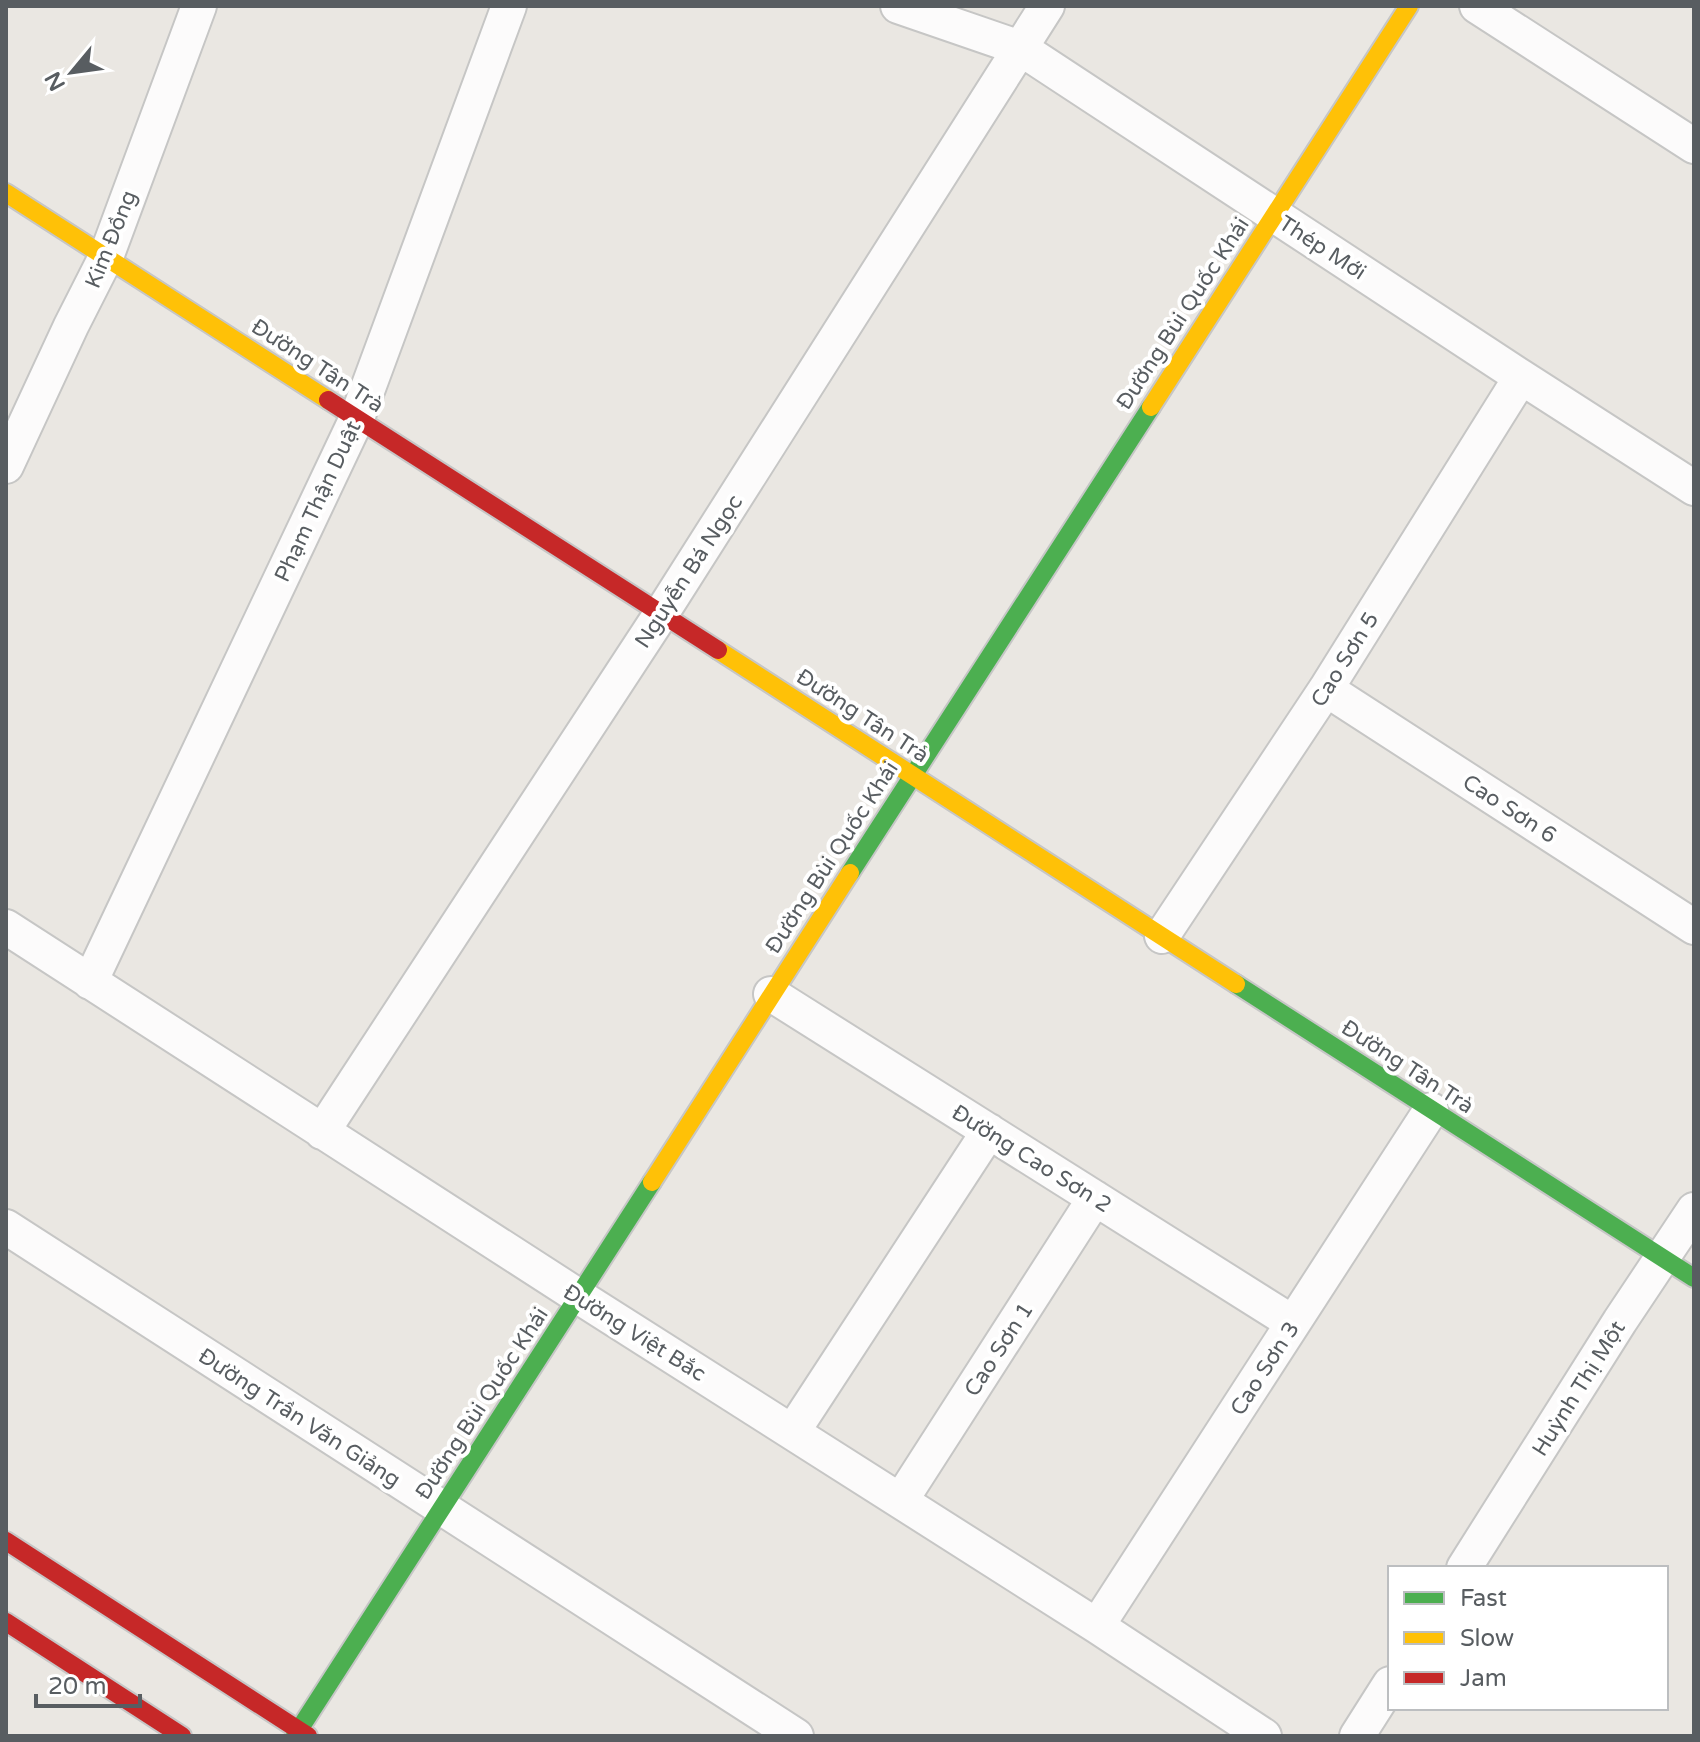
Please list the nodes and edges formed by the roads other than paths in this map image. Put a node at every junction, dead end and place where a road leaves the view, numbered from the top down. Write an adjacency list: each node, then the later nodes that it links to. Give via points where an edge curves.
1 (199, 6): 11 (street, Kim Đồng)
2 (509, 6): 13 (street, Phạm Thận Duật)
3 (898, 6): 7 (street, Thép Mới)
4 (1047, 6): 7 (street, Nguyễn Bá Ngọc)
5 (1409, 6): 10 (street, Đường Bùi Quốc Khái)
6 (1477, 6): 8 (street)
7 (1020, 48): 10 (street, Thép Mới); 16 (street, Nguyễn Bá Ngọc)
8 (1694, 146)
9 (6, 193): 11 (street, Đường Tân Trà)
10 (1273, 215): 12 (street, Thép Mới); 18 (street, Đường Bùi Quốc Khái)
11 (106, 257): 13 (street, Đường Tân Trà); 14 (street, Kim Đồng)
12 (1521, 377): 15 (street, Thép Mới); 17 (street, Cao Sơn 5)
13 (357, 418): 16 (street, Đường Tân Trà); 22 (street, Phạm Thận Duật)
14 (6, 466)
15 (1694, 488)
16 (661, 614): 18 (street, Đường Tân Trà); 26 (street, Nguyễn Bá Ngọc)
17 (1326, 689): 20 (street, Cao Sơn 6); 21 (street, Cao Sơn 5)
18 (912, 775): 21 (street, Đường Tân Trà); 23 (street, Đường Bùi Quốc Khái)
19 (6, 927): 22 (street, Đường Việt Bắc)
20 (1694, 927)
21 (1162, 936): 24 (street, Đường Tân Trà)
22 (90, 982): 26 (street, Đường Việt Bắc)
23 (771, 994): 25 (street, Đường Cao Sơn 2); 32 (street, Đường Bùi Quốc Khái)
24 (1431, 1110): 30 (street, Đường Tân Trà); 33 (street, Cao Sơn 3)
25 (989, 1131): 27 (street, Đường Cao Sơn 2); 34 (street)
26 (322, 1132): 32 (street, Đường Việt Bắc)
27 (1095, 1198): 33 (street, Đường Cao Sơn 2); 35 (street, Cao Sơn 1)
28 (1694, 1210): 30 (street, Huỳnh Thị Một)
29 (6, 1227): 36 (street, Đường Trần Văn Giảng)
30 (1662, 1257): 31 (street, Đường Tân Trà); 38 (street, Huỳnh Thị Một)
31 (1694, 1278)
32 (578, 1296): 34 (street, Đường Việt Bắc); 36 (street, Đường Bùi Quốc Khái)
33 (1293, 1323): 40 (street, Cao Sơn 3)
34 (793, 1431): 35 (street, Đường Việt Bắc)
35 (901, 1500): 40 (street, Đường Việt Bắc)
36 (442, 1509): 42 (street, Đường Bùi Quốc Khái); 44 (street, Đường Trần Văn Giảng)
37 (6, 1541): 42 (street)
38 (1465, 1566)
39 (6, 1622): 43 (street)
40 (1097, 1626): 45 (street, Đường Việt Bắc)
41 (1388, 1687): 46 (street)
42 (300, 1734)
43 (182, 1736)
44 (796, 1736)
45 (1264, 1736)
46 (1357, 1736)

